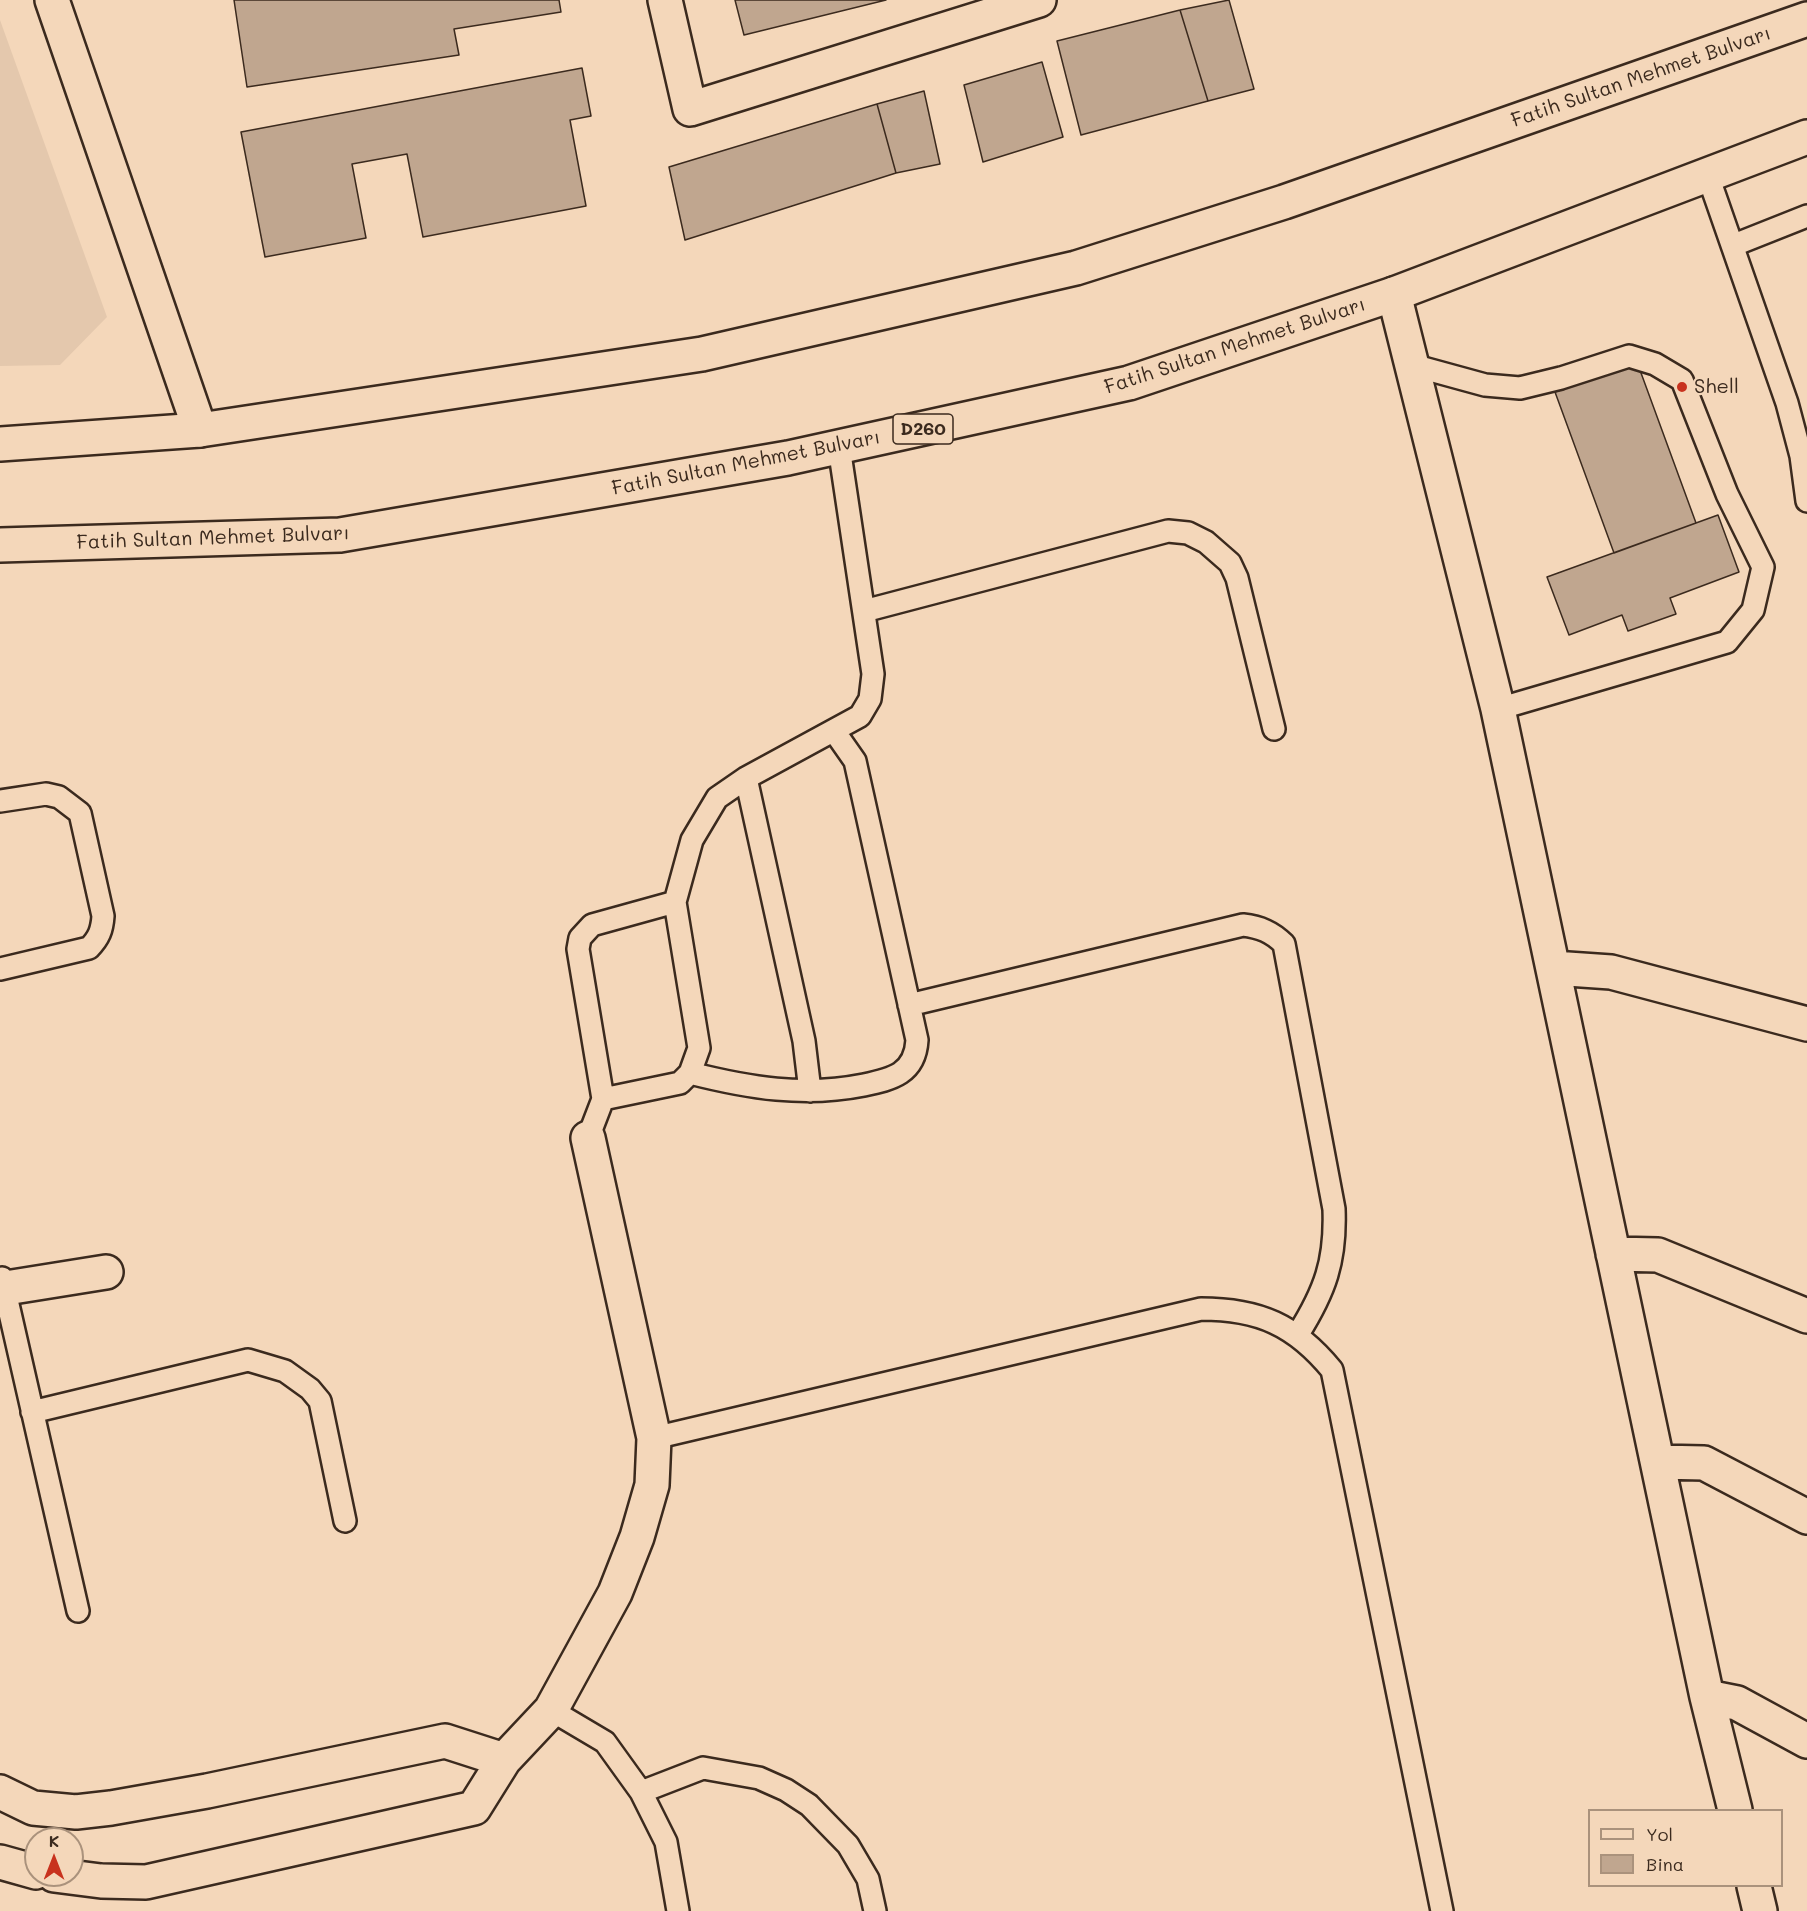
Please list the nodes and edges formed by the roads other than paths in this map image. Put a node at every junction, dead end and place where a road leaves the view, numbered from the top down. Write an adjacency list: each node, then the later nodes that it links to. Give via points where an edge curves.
1 (52, 0): 12 (main road)
2 (664, 0): 4 (main road, via 690,109)
3 (1039, 0): 4 (main road)
4 (998, 6)
5 (1807, 19): 12 (main road, Fatih Sultan Mehmet Bulvarı, via 1284,202 1076,268 702,354)
6 (1807, 137): 7 (main road, Fatih Sultan Mehmet Bulvarı / D260)
7 (1708, 176): 9 (lane); 10 (main road, Fatih Sultan Mehmet Bulvarı / D260)
8 (1807, 216): 9 (lane)
9 (1734, 245): 15 (lane)
10 (1394, 294): 11 (main road); 14 (main road, Fatih Sultan Mehmet Bulvarı / D260, via 1129,383)
11 (1412, 365): 19 (main road); 19 (lane, via 1485,385 1520,388 1629,356 1655,364 1682,380 1727,494 1762,567 1753,610 1727,642)
12 (200, 429): 13 (main road, Fatih Sultan Mehmet Bulvarı)
13 (0, 444)
14 (839, 447): 17 (main road, Fatih Sultan Mehmet Bulvarı / D260, via 340,535); 18 (lane)
15 (1804, 455): 16 (lane)
16 (1807, 501)
17 (0, 545)
18 (864, 611): 20 (lane, via 1168,531 1188,533 1219,551 1237,578); 21 (lane, via 874,687 860,716)
19 (1498, 709): 25 (main road)
20 (1274, 729)
21 (834, 731): 22 (lane); 27 (lane, via 855,761)
22 (746, 778): 24 (lane, via 717,798 705,815 692,840); 30 (lane, via 804,1041)
23 (0, 801): 26 (lane, via 46,794 59,797 80,813 103,916 102,928 89,948)
24 (675, 902): 29 (lane, via 698,1035 697,1060); 31 (lane, via 592,925 579,938)
25 (1553, 968): 28 (main road, via 1611,972); 33 (main road)
26 (0, 969)
27 (909, 1005): 30 (lane, via 917,1050 901,1075 841,1089); 37 (lane, via 1243,925 1276,936 1284,944 1334,1209 1328,1278)
28 (1807, 1024)
29 (690, 1073): 30 (lane, via 741,1086); 31 (lane, via 680,1083)
30 (810, 1091)
31 (603, 1100): 32 (lane)
32 (588, 1138): 39 (main road)
33 (1613, 1254): 36 (main road, via 1658,1255); 40 (main road)
34 (106, 1272): 35 (main road)
35 (2, 1283): 38 (lane)
36 (1807, 1316)
37 (1298, 1334): 39 (lane, via 1252,1313 1201,1309); 57 (lane, via 1332,1370)
38 (32, 1412): 42 (lane, via 248,1360 268,1364 299,1379 320,1401); 43 (lane)
39 (654, 1437): 45 (main road, via 652,1485 637,1537 615,1593)
40 (1658, 1462): 41 (main road, via 1704,1463); 44 (main road)
41 (1807, 1517)
42 (345, 1521)
43 (78, 1611)
44 (1707, 1697): 46 (main road, via 1737,1703); 50 (main road)
45 (551, 1710): 47 (main road); 49 (lane, via 605,1742)
46 (1807, 1742)
47 (504, 1760): 48 (main road, via 445,1741 207,1791 76,1812 33,1808); 53 (main road, via 474,1808 146,1882)
48 (0, 1792)
49 (640, 1792): 55 (lane, via 666,1842); 56 (lane, via 703,1768 759,1778 786,1790 816,1811 848,1845 868,1879)
50 (1735, 1809)
51 (0, 1862): 52 (main road)
52 (24, 1869)
53 (84, 1879)
54 (1754, 1887): 58 (main road)
55 (678, 1911)
56 (875, 1911)
57 (1442, 1911)
58 (1760, 1911)

